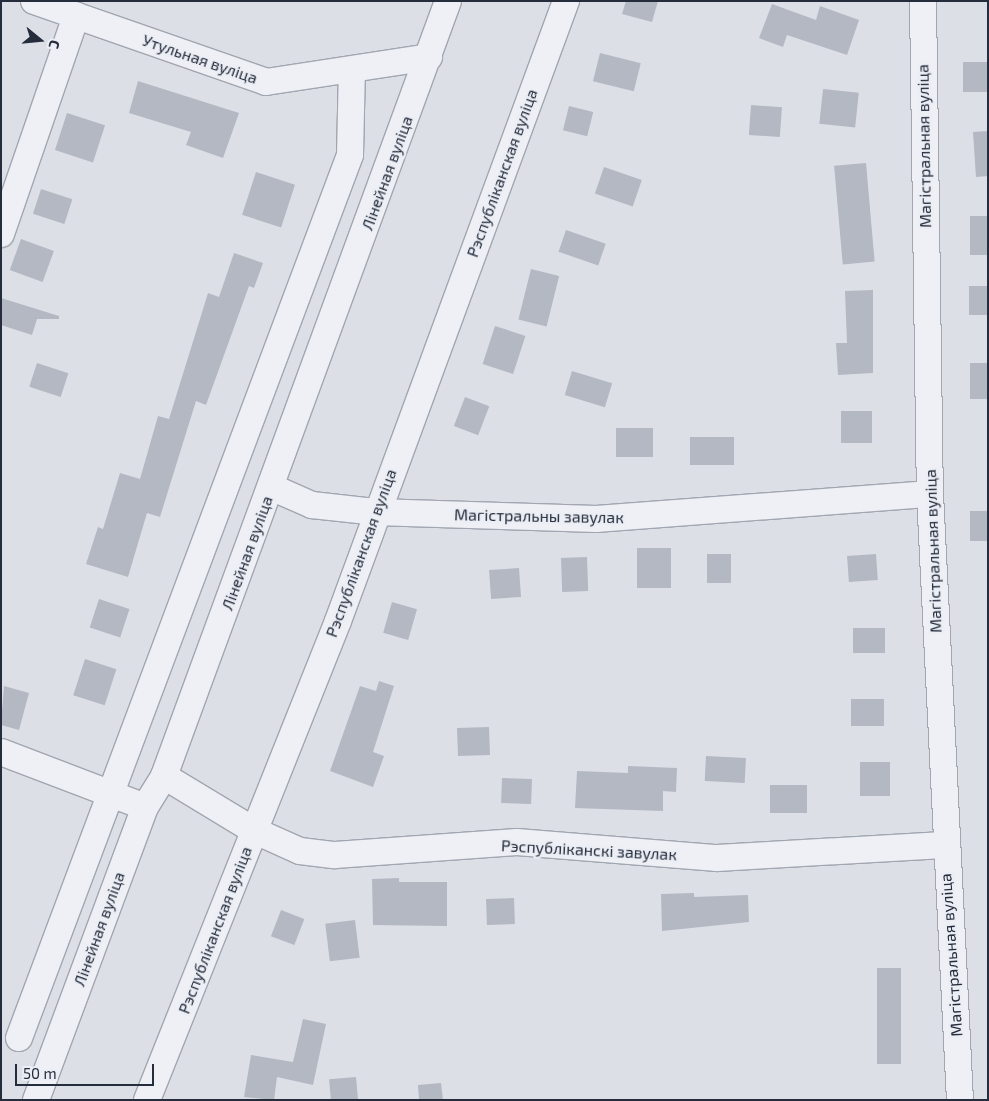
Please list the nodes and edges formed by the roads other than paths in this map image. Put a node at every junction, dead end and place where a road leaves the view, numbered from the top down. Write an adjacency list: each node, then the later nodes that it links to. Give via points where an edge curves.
1 (34, 1): 5 (street, Утульная вуліца)
2 (448, 1): 6 (street, Лінейная вуліца)
3 (566, 1): 11 (street, Рэспубліканская вуліца)
4 (923, 1): 10 (street, Магістральная вуліца)
5 (76, 16): 7 (street, Утульная вуліца, via 266,82); 8 (street)
6 (429, 57): 7 (street, Утульная вуліца); 9 (street, Лінейная вуліца)
7 (352, 70): 14 (street, via 350,155)
8 (1, 234)
9 (272, 487): 11 (street, Магістральны завулак, via 312,505); 13 (street, Лінейная вуліца)
10 (930, 494): 11 (street, Магістральны завулак, via 596,519); 17 (street, Магістральная вуліца)
11 (375, 512): 16 (street, Рэспубліканская вуліца, via 338,621)
12 (1, 752): 14 (street)
13 (164, 776): 15 (street, Лінейная вуліца); 16 (street, Рэспубліканскі завулак)
14 (110, 790): 15 (street); 18 (street)
15 (145, 807): 19 (street, Лінейная вуліца)
16 (253, 830): 17 (street, Рэспубліканскі завулак, via 300,850 335,855 517,842 717,858); 20 (street, Рэспубліканская вуліца)
17 (944, 845): 21 (street, Магістральная вуліца)
18 (17, 1038)
19 (36, 1100)
20 (147, 1100)
21 (960, 1100)

